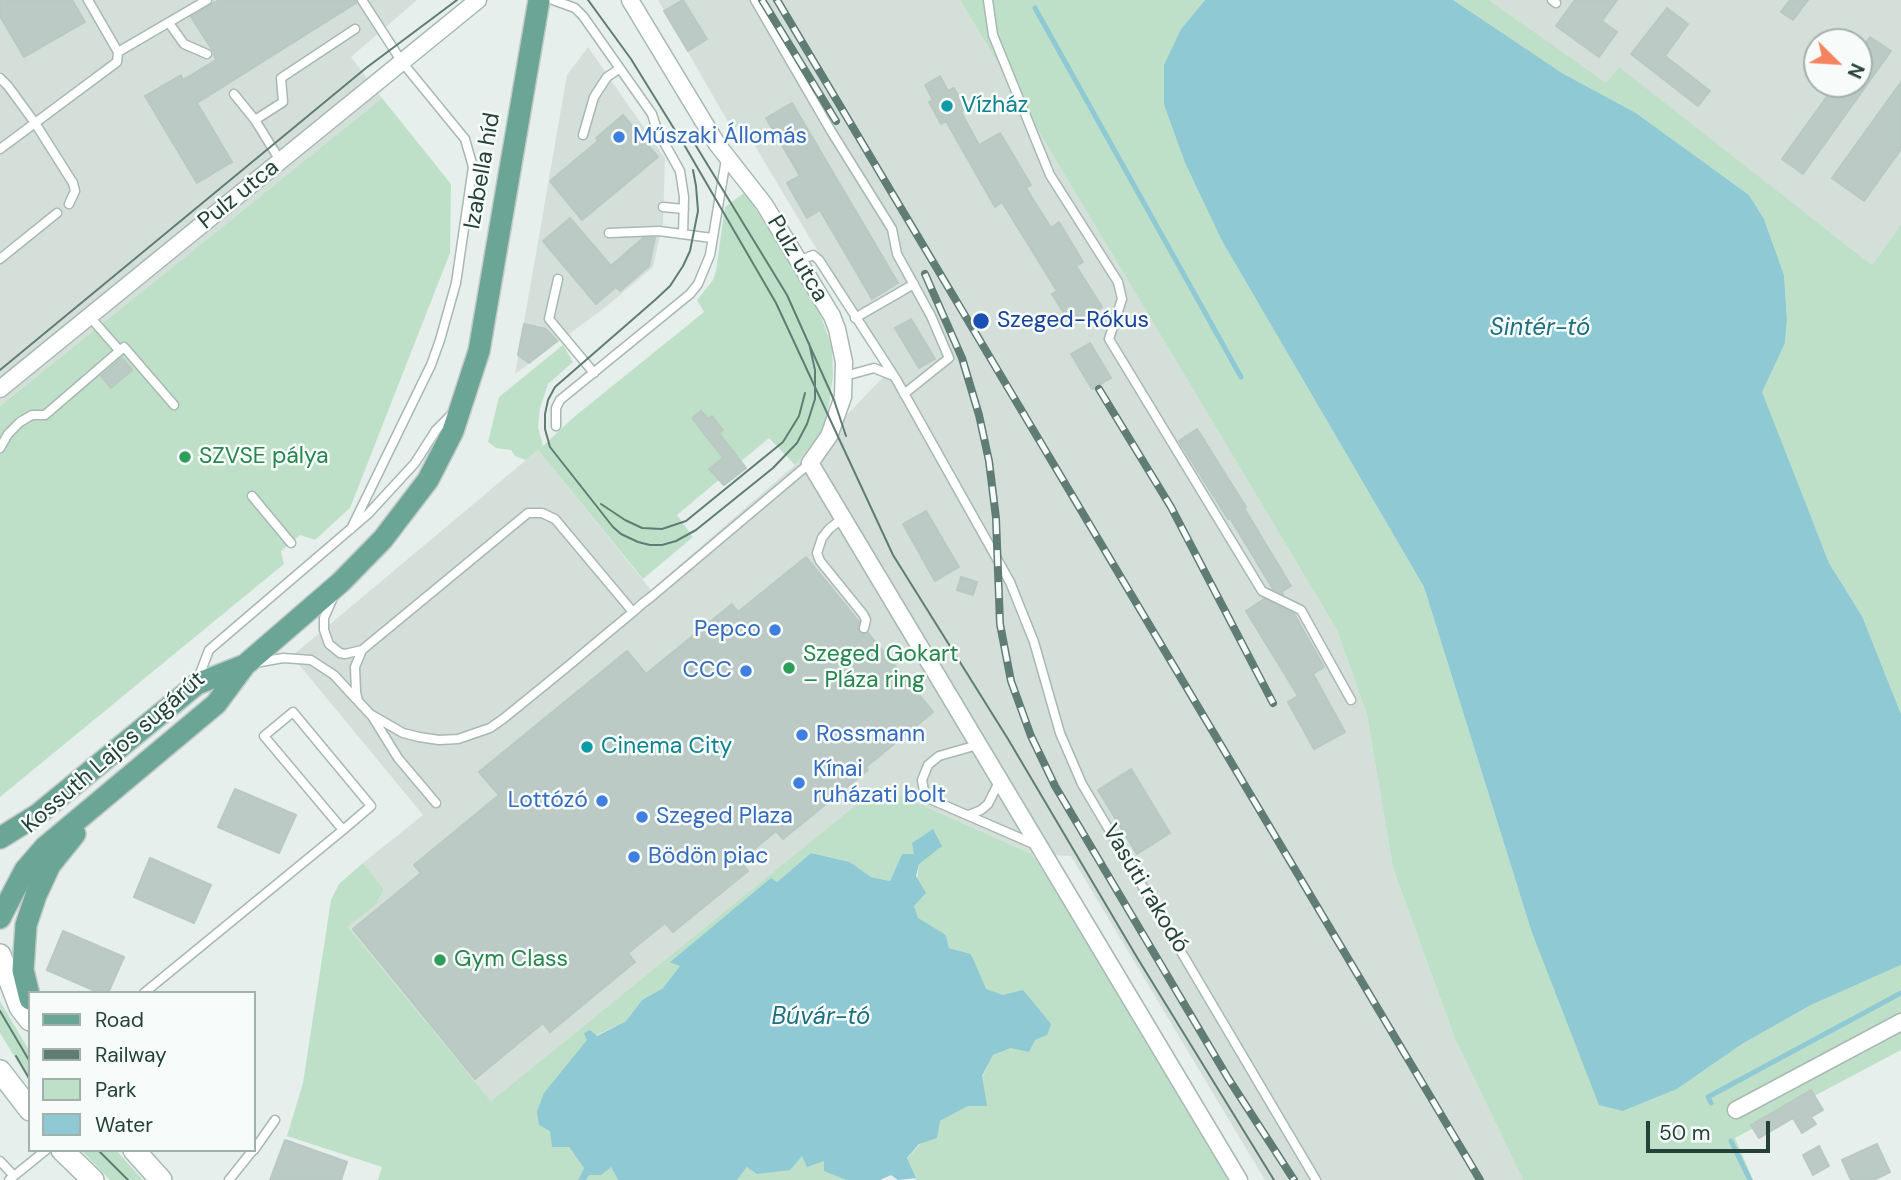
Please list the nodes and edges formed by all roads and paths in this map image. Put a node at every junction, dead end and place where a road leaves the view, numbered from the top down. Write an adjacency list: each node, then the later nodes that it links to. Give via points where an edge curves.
1 (88, 0): 12 (lane)
2 (207, 0): 10 (lane)
3 (362, 0): 14 (lane)
4 (478, 0): 14 (street, Pulz utca)
5 (539, 0): 38 (main road, Izabella híd)
6 (553, 0): 15 (lane, via 583,16)
7 (631, 0): 22 (street, Pulz utca)
8 (755, 0): 34 (lane, via 892,229 897,254)
9 (988, 0): 59 (lane, via 993,35 1050,175 1118,282 1122,299 1109,339 1262,591 1301,610)
10 (169, 23): 12 (lane); 13 (lane, via 184,44)
11 (355, 29): 18 (lane, via 281,78 283,102)
12 (118, 52): 19 (lane, via 117,62)
13 (207, 54)
14 (402, 62): 23 (street, Pulz utca); 51 (lane, via 465,139 473,167 471,190 456,283 440,340)
15 (619, 69): 20 (lane, via 607,77 594,97); 26 (lane, via 652,114 675,160 683,184)
16 (0, 78): 19 (lane)
17 (234, 94): 18 (lane)
18 (254, 120): 23 (lane)
19 (35, 123): 21 (lane); 24 (lane, via 73,183)
20 (583, 135)
21 (0, 149)
22 (726, 156): 30 (lane); 32 (street, Pulz utca, via 764,204)
23 (281, 162): 35 (street, Pulz utca)
24 (69, 204)
25 (663, 207): 26 (lane)
26 (684, 209): 29 (lane)
27 (57, 214): 31 (lane)
28 (609, 233): 29 (lane)
29 (682, 234): 30 (lane)
30 (712, 237): 39 (lane, via 704,273 690,295)
31 (0, 259)
32 (798, 261): 36 (lane, Vasúti rakodó, via 809,255 817,257); 40 (street, Pulz utca, via 837,329)
33 (558, 279): 39 (lane, via 549,319)
34 (914, 284): 36 (lane); 43 (lane, via 948,358)
35 (89, 316): 37 (lane); 42 (street, Pulz utca)
36 (855, 318): 41 (lane, Vasúti rakodó)
37 (119, 351): 45 (lane, via 124,347); 47 (lane, via 45,415 32,415 20,422)
38 (479, 351): 44 (main road, Kossuth Lajos sugárút)
39 (594, 373): 46 (lane, via 560,400)
40 (845, 376): 41 (lane, via 874,368); 48 (street, Pulz utca, via 835,424)
41 (896, 379): 43 (lane, Vasúti rakodó)
42 (0, 389)
43 (904, 394): 91 (lane, Vasúti rakodó, via 1010,582 1034,642 1060,733 1082,784)
44 (463, 401): 51 (lane, via 395,488); 53 (main road, Kossuth Lajos sugárút, via 439,459 415,499)
45 (174, 405)
46 (555, 426)
47 (0, 447)
48 (810, 463): 50 (street); 54 (lane)
49 (252, 496): 52 (lane)
50 (843, 518): 55 (lane, via 822,537 817,553 863,614); 62 (street)
51 (351, 529): 58 (lane, via 209,650)
52 (291, 543)
53 (341, 582): 56 (lane, via 324,618 326,637 340,653); 57 (main road, Kossuth Lajos sugárút)
54 (633, 612): 56 (lane, via 555,519 528,513); 61 (lane, via 503,719 478,734 457,739 419,737)
55 (864, 628)
56 (362, 650): 60 (lane, via 355,674)
57 (245, 665): 58 (main road, Kossuth Lajos sugárút); 60 (lane, via 283,658 311,660 334,675); 64 (main road, Kossuth Lajos sugárút, via 216,704)
58 (197, 684): 68 (main road, Kossuth Lajos sugárút, via 37,815)
59 (1351, 700)
60 (358, 701): 61 (lane)
61 (370, 714): 65 (lane, via 398,758)
62 (981, 744): 63 (street); 66 (lane, via 939,755 922,780 930,799)
63 (1001, 779): 66 (lane, via 988,804); 69 (street)
64 (107, 794): 70 (main road, Kossuth Lajos sugárút, via 34,859); 72 (main road, via 50,865 36,895 23,950)
65 (436, 803)
66 (969, 815): 69 (lane)
67 (343, 830): 67 (lane, via 371,806 293,712 264,736); 73 (lane)
68 (0, 838)
69 (1039, 846): 90 (street)
70 (0, 918)
71 (0, 955): 74 (main road)
72 (28, 991)
73 (146, 991)
74 (28, 1017)
75 (1901, 1022): 78 (street)
76 (0, 1071): 77 (main road)
77 (28, 1107)
78 (1736, 1110)
79 (275, 1120): 80 (lane)
80 (256, 1147)
81 (44, 1152): 86 (lane)
82 (64, 1152): 87 (main road)
83 (136, 1152): 88 (main road)
84 (252, 1152): 89 (lane)
85 (0, 1161): 86 (lane)
86 (11, 1178)
87 (93, 1180)
88 (161, 1180)
89 (229, 1180)
90 (1239, 1180)
91 (1316, 1180)

